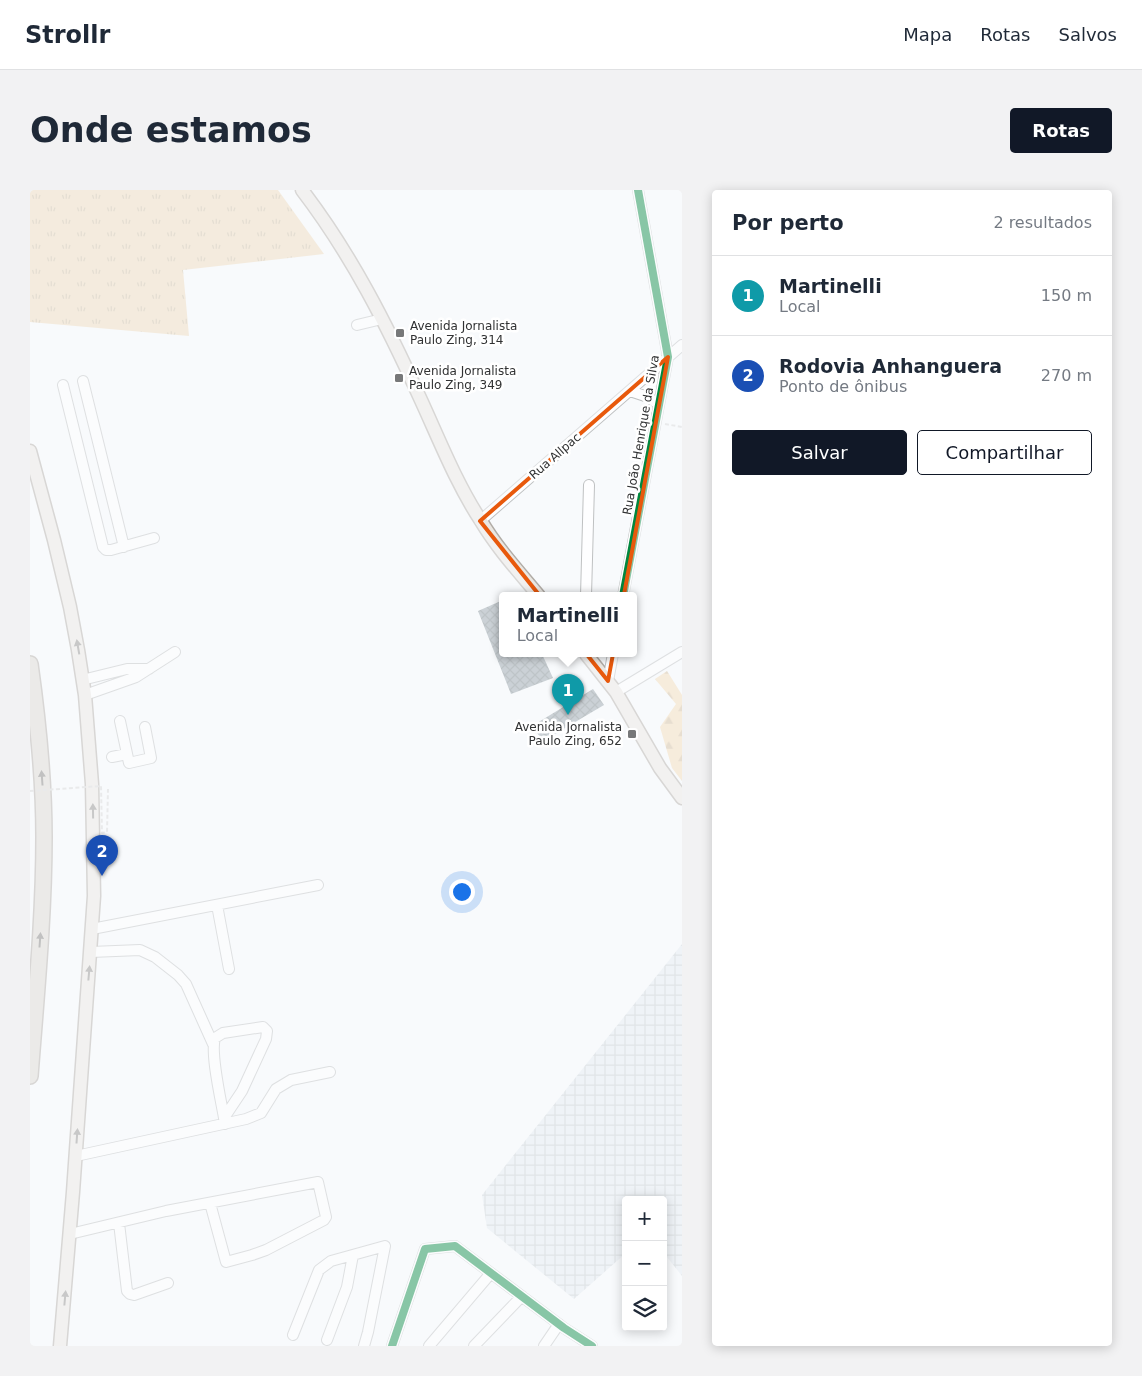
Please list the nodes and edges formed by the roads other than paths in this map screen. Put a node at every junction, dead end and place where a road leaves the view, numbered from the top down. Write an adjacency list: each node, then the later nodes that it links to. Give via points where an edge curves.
1 (302, 190): 3 (main road, via 352,262)
2 (638, 190): 6 (street, Rua João Henrique da Silva)
3 (382, 319): 4 (street); 13 (main road)
4 (357, 325)
5 (682, 345): 6 (street, Rua Allpac)
6 (668, 357): 9 (street, Rua Allpac); 10 (street, Rua João Henrique da Silva)
7 (83, 381): 15 (street)
8 (63, 385): 15 (street, via 103,547 109,550)
9 (630, 391): 10 (street); 13 (street, Rua Allpac)
10 (659, 405): 18 (street, Rua João Henrique da Silva)
11 (30, 451): 25 (main road, one-way to 11, via 70,607)
12 (589, 485): 17 (street)
13 (480, 521): 16 (main road)
14 (154, 538): 15 (street)
15 (124, 547)
16 (536, 592)
17 (586, 592)
18 (625, 592)
19 (175, 652): 24 (street)
20 (682, 652): 27 (street)
21 (588, 657): 26 (main road)
22 (612, 657): 26 (street)
23 (30, 664): 41 (highway, one-way to 23, via 44,880 37,714)
24 (149, 669): 25 (street, via 127,669); 28 (street, via 136,678)
25 (82, 680): 28 (main road)
26 (608, 681): 27 (main road)
27 (616, 692): 33 (main road, via 660,768)
28 (85, 695): 36 (main road, one-way to 28, via 92,791)
29 (120, 721): 31 (street)
30 (146, 727): 31 (street, via 152,758 129,763)
31 (127, 754): 32 (street)
32 (112, 757)
33 (682, 798)
34 (318, 885): 35 (street)
35 (217, 905): 36 (street); 38 (street)
36 (92, 929): 37 (main road)
37 (91, 952): 39 (street, via 140,950 156,957 186,984); 43 (main road, one-way to 37)
38 (229, 969)
39 (213, 1044): 42 (street); 42 (street, via 215,1038 224,1033 253,1027 263,1027 267,1031 242,1091)
40 (330, 1072): 42 (street, via 292,1080 276,1089 261,1113 246,1119)
41 (30, 1076)
42 (225, 1121): 43 (street)
43 (76, 1156): 46 (main road)
44 (210, 1203): 44 (street, via 318,1182 326,1216 266,1250 226,1262); 45 (street)
45 (119, 1223): 46 (street); 49 (street, via 126,1292 134,1294)
46 (70, 1234): 54 (main road, one-way to 46)
47 (353, 1255): 52 (street, via 331,1261 320,1270); 53 (street, via 347,1288); 55 (street, via 385,1246)
48 (491, 1273): 50 (street); 56 (street, via 455,1246 425,1249); 57 (street)
49 (168, 1283)
50 (522, 1296): 51 (street); 58 (street)
51 (559, 1324): 59 (street); 60 (street)
52 (293, 1336)
53 (327, 1340)
54 (60, 1346)
55 (364, 1346)
56 (392, 1346)
57 (429, 1346)
58 (474, 1346)
59 (544, 1346)
60 (592, 1346)

